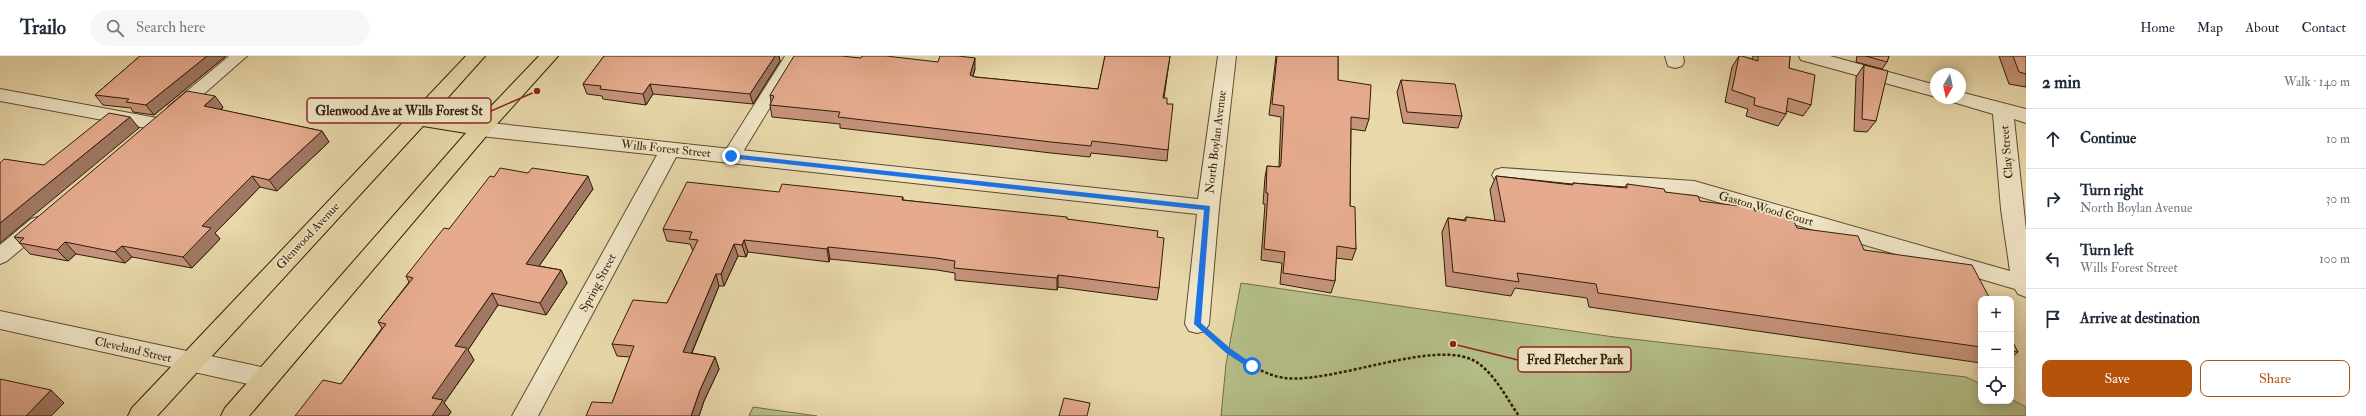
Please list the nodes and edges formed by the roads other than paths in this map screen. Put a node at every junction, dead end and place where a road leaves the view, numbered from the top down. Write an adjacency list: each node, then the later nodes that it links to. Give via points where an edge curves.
1 (239, 56): 13 (lane)
2 (476, 56): 12 (main road, Glenwood Avenue)
3 (549, 56): 14 (main road)
4 (793, 56): 17 (lane)
5 (1227, 56): 19 (street, North Boylan Avenue)
6 (1808, 56): 7 (street)
7 (1930, 89)
8 (0, 95): 13 (lane)
9 (1966, 100): 10 (street)
10 (2003, 110): 11 (street); 22 (street, Clay Street, via 2012,209)
11 (2026, 116)
12 (417, 118): 14 (main road); 25 (main road, Glenwood Avenue)
13 (157, 124): 15 (lane)
14 (481, 129): 16 (street, Wills Forest Street); 26 (main road)
15 (139, 139)
16 (670, 150): 17 (street, Wills Forest Street); 29 (street, Spring Street)
17 (731, 156): 19 (street, Wills Forest Street)
18 (1502, 175): 22 (street, Gaston Wood Court, via 1694,188)
19 (1208, 208): 24 (street, North Boylan Avenue)
20 (54, 210): 21 (lane)
21 (0, 256)
22 (2025, 285)
23 (0, 320): 25 (street, Cleveland Street)
24 (1197, 324)
25 (190, 363): 26 (street, Cleveland Street); 27 (main road, Glenwood Avenue)
26 (266, 378): 28 (main road)
27 (141, 416)
28 (234, 416)
29 (525, 416)

